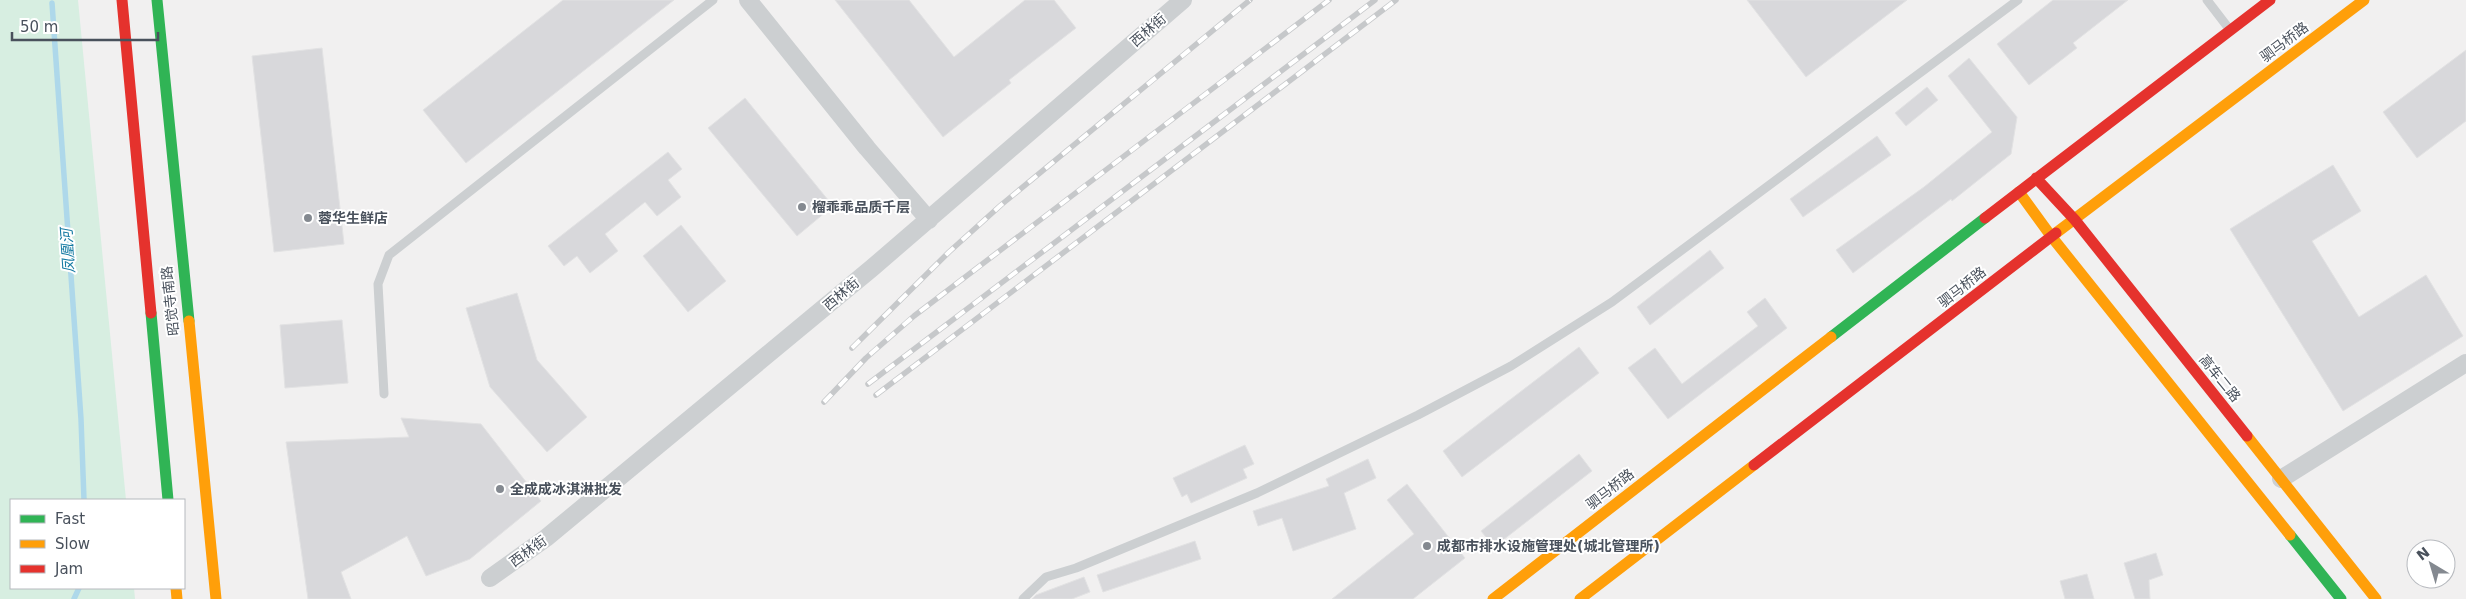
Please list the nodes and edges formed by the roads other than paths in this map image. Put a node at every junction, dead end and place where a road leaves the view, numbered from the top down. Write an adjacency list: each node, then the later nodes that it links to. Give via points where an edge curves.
1 (122, 0): 19 (main road, 昭觉寺南路)
2 (157, 0): 21 (main road, 昭觉寺南路)
3 (713, 0): 17 (lane, via 389,255 378,284)
4 (748, 0): 13 (street)
5 (1183, 0): 13 (street, 西林街)
6 (2018, 0): 22 (lane, via 1612,302 1511,366 1257,493 1076,568 1046,577)
7 (2207, 0): 10 (lane)
8 (2270, 0): 10 (main road, 驷马桥路)
9 (2364, 0): 14 (main road, 驷马桥路)
10 (2230, 30): 11 (main road, 驷马桥路)
11 (2036, 178): 12 (main road, 驷马桥路); 14 (main road, 高车二路)
12 (2019, 192): 15 (main road); 23 (main road, 驷马桥路)
13 (929, 220): 20 (street, 西林街, via 546,538)
14 (2076, 220): 15 (main road, 驷马桥路); 18 (main road, 高车二路)
15 (2051, 236): 24 (main road, 驷马桥路); 25 (main road)
16 (2466, 363): 18 (street)
17 (384, 394)
18 (2281, 479): 26 (main road, 高车二路)
19 (168, 499)
20 (490, 578)
21 (216, 599)
22 (1023, 599)
23 (1493, 599)
24 (1580, 599)
25 (2341, 599)
26 (2376, 599)

